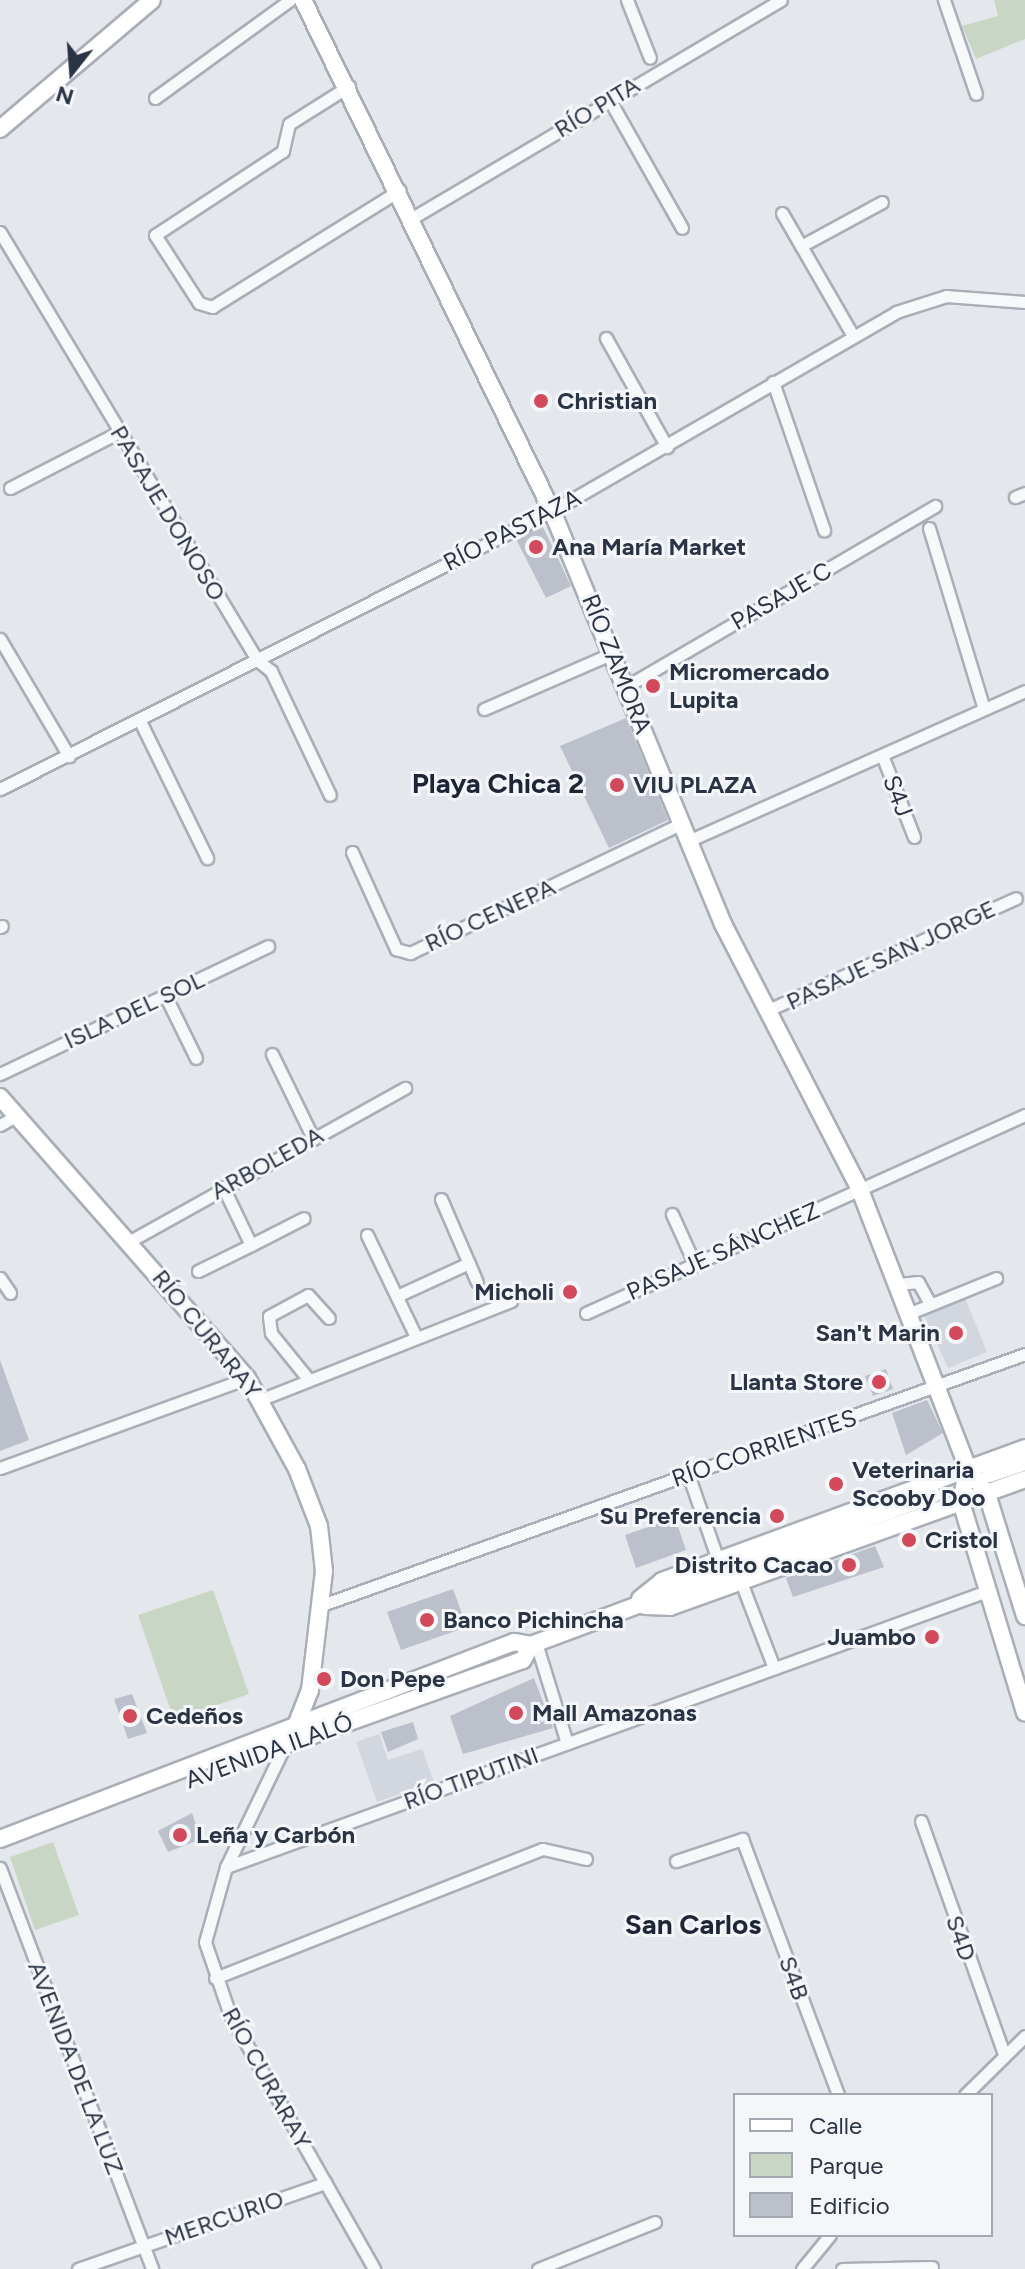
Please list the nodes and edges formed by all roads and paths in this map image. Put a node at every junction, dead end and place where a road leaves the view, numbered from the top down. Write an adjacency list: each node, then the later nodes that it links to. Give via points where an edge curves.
1 (152, 0): 13 (street)
2 (290, 0): 11 (street)
3 (301, 0): 9 (street, RÍO ZAMORA)
4 (627, 0): 8 (street)
5 (781, 0): 7 (street, RÍO PITA)
6 (944, 0): 10 (street)
7 (762, 5): 12 (street, RÍO PITA)
8 (650, 58)
9 (349, 86): 14 (street, RÍO ZAMORA); 14 (street, via 289,124 283,151 155,235 199,303 212,307)
10 (976, 94)
11 (155, 98)
12 (609, 99): 17 (street, RÍO PITA); 18 (street)
13 (0, 129)
14 (400, 189): 17 (street, RÍO ZAMORA)
15 (882, 202): 20 (street)
16 (782, 213): 20 (street)
17 (414, 217): 29 (street, RÍO ZAMORA)
18 (682, 228)
19 (0, 232): 25 (street, PASAJE DONOSO)
20 (801, 246): 22 (street)
21 (1025, 302): 22 (street, RÍO PASTAZA, via 946,296)
22 (853, 336): 24 (street, RÍO PASTAZA)
23 (606, 338): 26 (street)
24 (773, 382): 26 (street, RÍO PASTAZA); 31 (street)
25 (119, 432): 27 (street); 34 (street, PASAJE DONOSO)
26 (667, 447): 29 (street, RÍO PASTAZA)
27 (10, 488)
28 (935, 506): 35 (street, PASAJE C)
29 (552, 511): 33 (street, RÍO ZAMORA); 34 (street, RÍO PASTAZA)
30 (929, 528): 38 (street)
31 (824, 530)
32 (0, 639): 41 (street)
33 (613, 653): 35 (street, RÍO ZAMORA); 37 (street)
34 (257, 660): 39 (street, RÍO PASTAZA); 43 (street, PASAJE DONOSO, via 271,671)
35 (627, 686): 44 (street, RÍO ZAMORA)
36 (1025, 691): 38 (street)
37 (484, 709)
38 (984, 709): 40 (street)
39 (139, 719): 41 (street, RÍO PASTAZA); 48 (street)
40 (882, 755): 45 (street, S4J); 46 (street)
41 (69, 756): 42 (street, RÍO PASTAZA)
42 (0, 789)
43 (330, 795)
44 (680, 824): 46 (street, RÍO ZAMORA); 47 (street, RÍO CENEPA, via 410,953 396,949)
45 (914, 837)
46 (688, 841): 52 (street, RÍO ZAMORA)
47 (352, 852)
48 (207, 858)
49 (1016, 898): 52 (street, PASAJE SAN JORGE)
50 (268, 946): 51 (street, ISLA DEL SOL)
51 (165, 995): 54 (street); 55 (street, ISLA DEL SOL)
52 (766, 1011): 63 (street, RÍO ZAMORA)
53 (272, 1054): 61 (street)
54 (196, 1058)
55 (0, 1074)
56 (405, 1088): 61 (street, ARBOLEDA)
57 (0, 1097): 58 (street, RÍO CURARAY)
58 (17, 1115): 60 (street); 68 (street, RÍO CURARAY)
59 (1025, 1115): 63 (street, PASAJE SÁNCHEZ)
60 (0, 1125)
61 (313, 1138): 62 (street, ARBOLEDA)
62 (223, 1187): 68 (street, ARBOLEDA); 69 (street)
63 (860, 1190): 71 (street, PASAJE SÁNCHEZ); 76 (street, RÍO ZAMORA)
64 (441, 1199): 70 (street)
65 (672, 1214): 71 (street)
66 (304, 1218): 69 (street)
67 (367, 1235): 78 (street)
68 (130, 1241): 86 (street, RÍO CURARAY)
69 (251, 1245): 72 (street)
70 (469, 1263): 75 (street); 78 (street)
71 (695, 1265): 81 (street, PASAJE SÁNCHEZ)
72 (198, 1271)
73 (0, 1278): 77 (street)
74 (996, 1278): 80 (street)
75 (477, 1282)
76 (899, 1284): 80 (street, via 918,1282); 82 (street, RÍO ZAMORA)
77 (10, 1293)
78 (397, 1296): 84 (street)
79 (511, 1301): 84 (street)
80 (930, 1304): 82 (street)
81 (586, 1313)
82 (910, 1313): 88 (street, RÍO ZAMORA)
83 (329, 1318): 87 (street, via 308,1295 269,1316 271,1333)
84 (416, 1337): 87 (street)
85 (1025, 1354): 88 (street, RÍO CORRIENTES)
86 (247, 1378): 89 (street, RÍO CURARAY); 92 (street)
87 (309, 1380): 89 (street)
88 (938, 1386): 93 (street, RÍO ZAMORA); 94 (street, RÍO CORRIENTES)
89 (262, 1399): 103 (street, RÍO CURARAY, via 319,1526)
90 (1025, 1448): 93 (street)
91 (1025, 1462): 95 (street)
92 (0, 1468)
93 (968, 1468): 97 (street, RÍO ZAMORA); 99 (street); 100 (street)
94 (688, 1474): 100 (street); 103 (street, RÍO CORRIENTES)
95 (990, 1474)
96 (1025, 1479): 97 (street)
97 (987, 1494): 99 (street); 105 (street, RÍO ZAMORA)
98 (933, 1495): 104 (street, AVENIDA ILALÓ)
99 (961, 1502): 101 (street); 102 (street)
100 (718, 1560): 104 (street, via 662,1581)
101 (741, 1582): 104 (street, via 670,1607); 107 (street)
102 (987, 1591): 107 (street, RÍO TIPUTINI); 108 (street)
103 (322, 1605): 109 (street, RÍO CURARAY, via 310,1690)
104 (632, 1606): 106 (street, AVENIDA ILALÓ)
105 (1025, 1616)
106 (533, 1644): 109 (street, AVENIDA ILALÓ, via 514,1642); 110 (street); 111 (street, AVENIDA ILALÓ, via 523,1660)
107 (774, 1668): 110 (street, RÍO TIPUTINI)
108 (1025, 1713)
109 (295, 1729): 111 (street, RÍO CURARAY); 113 (street, AVENIDA ILALÓ)
110 (567, 1743): 117 (street, RÍO TIPUTINI)
111 (285, 1746): 114 (street, AVENIDA ILALÓ); 117 (street, RÍO CURARAY)
112 (921, 1821): 121 (street, S4D)
113 (0, 1839)
114 (0, 1849)
115 (586, 1859): 119 (street, via 543,1849)
116 (676, 1861): 122 (street, S4B, via 742,1839)
117 (226, 1867): 119 (street, RÍO CURARAY, via 205,1936)
118 (0, 1868): 127 (street, AVENIDA DE LA LUZ)
119 (215, 1978): 124 (street, RÍO CURARAY)
120 (1025, 2036): 121 (street)
121 (1004, 2054): 123 (street)
122 (837, 2093)
123 (967, 2093)
124 (325, 2183): 127 (street, MERCURIO); 131 (street, RÍO CURARAY)
125 (655, 2222): 132 (street)
126 (828, 2237): 133 (street)
127 (144, 2245): 129 (street, MERCURIO); 130 (street, AVENIDA DE LA LUZ)
128 (932, 2267): 134 (street)
129 (78, 2269)
130 (152, 2269)
131 (374, 2269)
132 (538, 2269)
133 (804, 2269)
134 (842, 2269)

